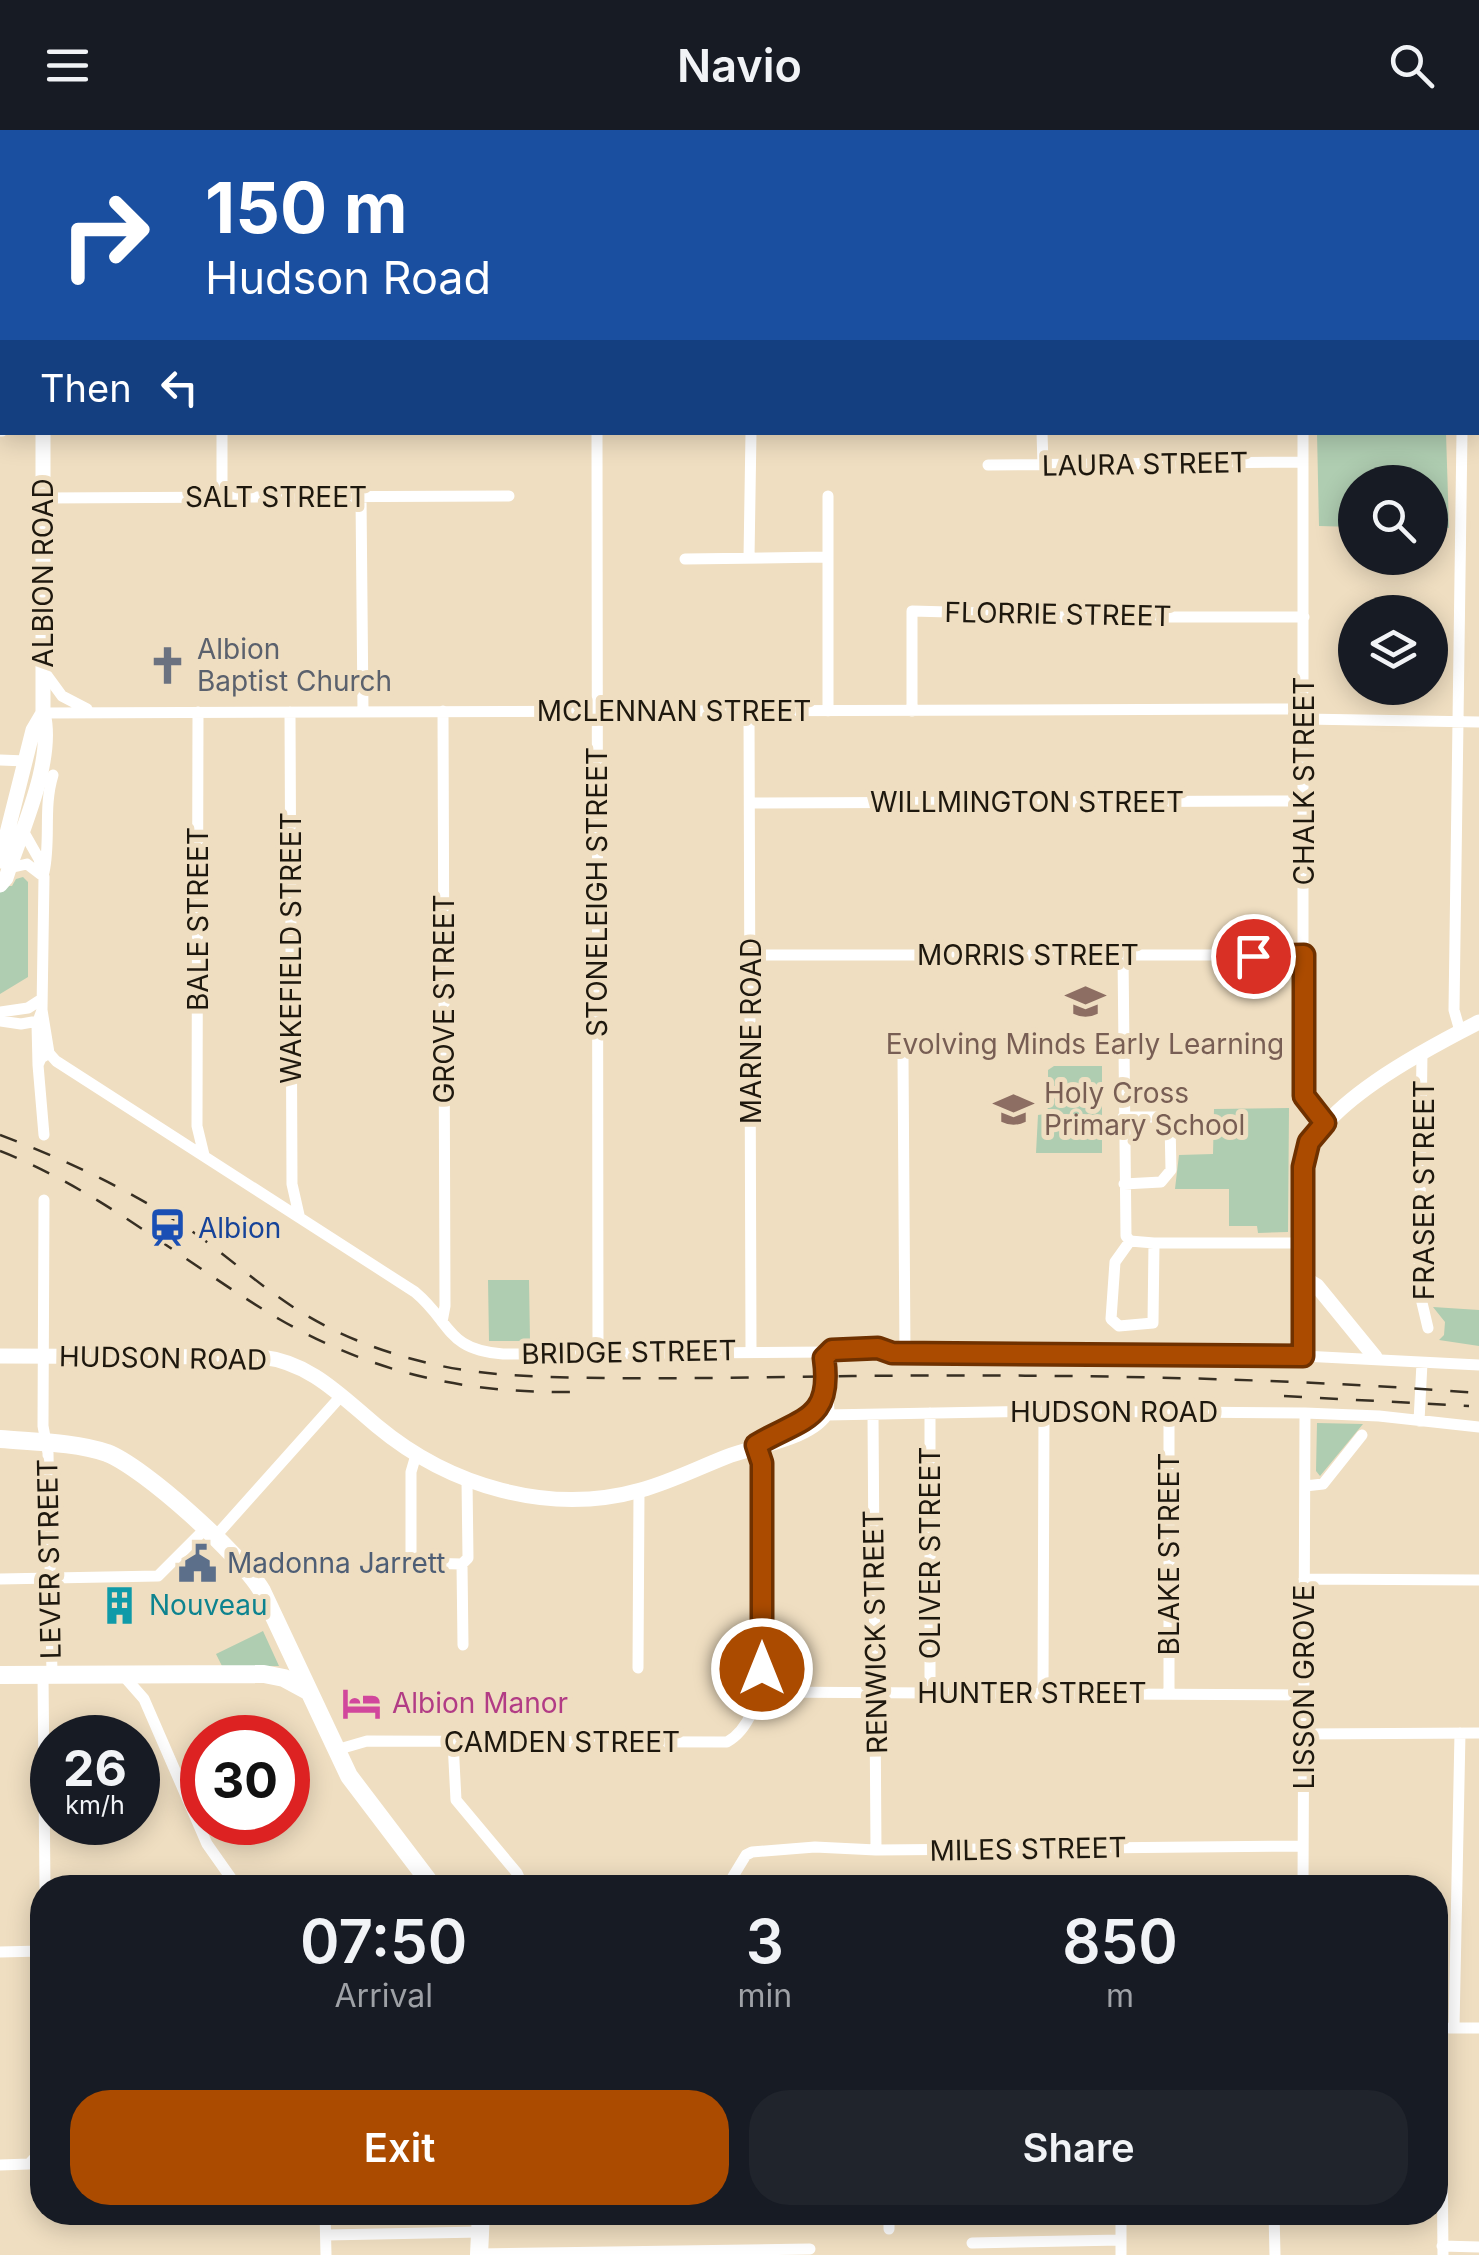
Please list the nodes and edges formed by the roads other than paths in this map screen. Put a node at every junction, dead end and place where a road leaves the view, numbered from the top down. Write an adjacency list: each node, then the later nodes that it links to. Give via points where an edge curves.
1 (43, 435): 14 (main road, ALBION ROAD)
2 (222, 435): 15 (street)
3 (597, 435): 22 (street, STONELEIGH STREET)
4 (752, 435): 17 (street)
5 (1042, 435): 10 (street)
6 (1303, 435): 8 (street, CHALK STREET)
7 (1462, 435): 32 (street)
8 (1303, 462): 10 (street, LAURA STREET); 19 (street, CHALK STREET)
9 (988, 465): 10 (street, LAURA STREET)
10 (1042, 465)
11 (509, 496): 13 (street, SALT STREET)
12 (828, 496): 16 (street)
13 (361, 497): 15 (street, SALT STREET); 29 (street)
14 (43, 498): 15 (street, SALT STREET); 20 (main road, ALBION ROAD)
15 (222, 498)
16 (828, 556): 17 (street); 24 (street)
17 (749, 558): 18 (street)
18 (685, 559)
19 (1304, 616): 25 (street, FLORRIE STREET, via 912,612); 31 (street, CHALK STREET)
20 (44, 670): 26 (street, via 62,696); 30 (main road, ALBION ROAD)
21 (443, 711): 22 (street, MCLENNAN STREET); 29 (street, MCLENNAN STREET); 70 (street, GROVE STREET)
22 (596, 711): 23 (street, MCLENNAN STREET); 75 (street, STONELEIGH STREET)
23 (749, 711): 24 (street, MCLENNAN STREET); 38 (street, MARNE ROAD)
24 (828, 711): 25 (street, MCLENNAN STREET)
25 (912, 711): 31 (street, MCLENNAN STREET)
26 (94, 712): 27 (street, MCLENNAN STREET); 30 (street, MCLENNAN STREET)
27 (198, 712): 28 (street, MCLENNAN STREET); 57 (street, BALE STREET)
28 (290, 712): 29 (street, MCLENNAN STREET); 61 (street, WAKEFIELD STREET)
29 (362, 712)
30 (43, 713): 35 (main road); 39 (main road, ALBION ROAD, via 44,752)
31 (1304, 714): 32 (street, MCLENNAN STREET); 37 (street, CHALK STREET)
32 (1457, 722): 33 (street, MCLENNAN STREET); 50 (street, via 1454,1010)
33 (1479, 722)
34 (0, 760): 35 (street)
35 (26, 761): 40 (main road)
36 (53, 775): 41 (street)
37 (1304, 801): 38 (street, WILLMINGTON STREET); 45 (street, CHALK STREET)
38 (750, 804): 43 (street, MARNE ROAD)
39 (22, 827): 40 (main road, ALBION ROAD); 41 (street)
40 (5, 864): 41 (street, via 27,864); 42 (main road)
41 (44, 876): 46 (street)
42 (0, 885)
43 (751, 955): 44 (street, MORRIS STREET); 74 (street, MARNE ROAD)
44 (1123, 955): 45 (street, MORRIS STREET); 55 (street)
45 (1304, 955): 56 (street, CHALK STREET, via 1304,1096)
46 (41, 1010): 47 (street); 48 (street, via 21,1024); 52 (street); 54 (street)
47 (0, 1012)
48 (0, 1021)
49 (1479, 1022): 50 (main road)
50 (1460, 1031): 51 (main road)
51 (1422, 1052): 56 (main road); 73 (street, FRASER STREET, via 1419,1296)
52 (49, 1053): 54 (street); 59 (street, BRIDGE STREET)
53 (903, 1056): 76 (street)
54 (38, 1065): 58 (street)
55 (1123, 1117): 62 (street); 62 (street, via 1163,1117 1170,1123 1171,1170 1161,1182)
56 (1325, 1123): 68 (main road, via 1304,1157)
57 (198, 1126): 59 (street); 60 (street, BALE STREET)
58 (44, 1135)
59 (185, 1143): 60 (street, BRIDGE STREET)
60 (204, 1155): 63 (street, BRIDGE STREET)
61 (292, 1184): 63 (street); 65 (street, WAKEFIELD STREET)
62 (1124, 1184): 66 (street)
63 (271, 1198): 65 (street, BRIDGE STREET)
64 (44, 1200): 78 (street)
65 (299, 1215): 71 (street, BRIDGE STREET)
66 (1130, 1241): 67 (street); 67 (street, via 1114,1262 1112,1319 1119,1326 1153,1323)
67 (1154, 1242): 68 (street)
68 (1302, 1243): 69 (main road)
69 (1302, 1277): 79 (main road); 80 (main road, via 1317,1286)
70 (444, 1288): 71 (street); 72 (street, GROVE STREET)
71 (423, 1299): 72 (street, BRIDGE STREET)
72 (442, 1322): 75 (street, BRIDGE STREET, via 458,1342 482,1352)
73 (1428, 1328)
74 (751, 1351): 75 (street, BRIDGE STREET); 81 (street, BRIDGE STREET)
75 (598, 1352)
76 (898, 1353): 79 (main road, BRIDGE STREET); 81 (main road, BRIDGE STREET)
77 (0, 1356): 78 (main road, HUDSON ROAD)
78 (44, 1356): 84 (main road, HUDSON ROAD, via 272,1358 301,1366); 95 (street)
79 (1303, 1356): 80 (street, BRIDGE STREET)
80 (1375, 1358): 83 (street, BRIDGE STREET)
81 (827, 1359): 89 (main road)
82 (1479, 1366): 83 (street, BRIDGE STREET)
83 (1422, 1369): 91 (street)
84 (341, 1396): 97 (main road, HUDSON ROAD); 101 (street)
85 (1044, 1411): 86 (street, HUDSON ROAD); 87 (street, HUDSON ROAD); 117 (street)
86 (930, 1413): 90 (street, HUDSON ROAD); 116 (street, OLIVER STREET)
87 (1169, 1413): 88 (street, HUDSON ROAD); 118 (street, BLAKE STREET)
88 (1305, 1413): 91 (street, HUDSON ROAD); 99 (street, LISSON GROVE)
89 (821, 1414): 90 (street, HUDSON ROAD); 96 (main road, HUDSON ROAD, via 812,1428)
90 (873, 1415): 115 (street, RENWICK STREET)
91 (1419, 1415): 92 (street, HUDSON ROAD)
92 (1479, 1428)
93 (1362, 1435): 99 (street, via 1323,1484)
94 (0, 1439): 95 (highway)
95 (46, 1444): 101 (highway, via 122,1460); 103 (street, LEVER STREET)
96 (756, 1445): 100 (main road, HUDSON ROAD); 114 (street, via 762,1463)
97 (416, 1455): 98 (main road, HUDSON ROAD); 102 (street, via 411,1560)
98 (467, 1480): 100 (main road, HUDSON ROAD, via 554,1500); 102 (street, via 468,1560)
99 (1305, 1486): 105 (street, LISSON GROVE)
100 (639, 1490): 108 (street)
101 (210, 1534): 103 (street, via 158,1576); 113 (highway, via 256,1581)
102 (462, 1564): 107 (street)
103 (50, 1578): 104 (street); 111 (street, LEVER STREET)
104 (0, 1579)
105 (1304, 1579): 106 (street); 119 (street, LISSON GROVE)
106 (1479, 1580)
107 (463, 1645)
108 (638, 1668)
109 (122, 1674): 110 (highway); 111 (highway); 120 (street)
110 (156, 1674): 113 (highway, via 271,1675); 120 (street)
111 (48, 1675): 112 (highway); 128 (street, LEVER STREET)
112 (0, 1676)
113 (308, 1691): 125 (highway)
114 (760, 1692): 115 (street, HUNTER STREET); 124 (street, CAMDEN STREET, via 739,1735 727,1742)
115 (875, 1692): 116 (street, HUNTER STREET); 127 (street, RENWICK STREET)
116 (930, 1693): 117 (street, HUNTER STREET)
117 (1043, 1694): 118 (street, HUNTER STREET)
118 (1169, 1694): 119 (street, HUNTER STREET)
119 (1304, 1695): 123 (street, LISSON GROVE)
120 (144, 1699): 129 (street, via 207,1844)
121 (1460, 1733): 122 (street); 123 (street); 136 (street)
122 (1479, 1733)
123 (1304, 1734): 126 (street, LISSON GROVE)
124 (453, 1742): 125 (street, CAMDEN STREET, via 367,1741); 131 (street, via 456,1800)
125 (336, 1750): 130 (highway)
126 (1303, 1846): 127 (street, MILES STREET); 133 (street, LISSON GROVE)
127 (876, 1850): 132 (street, MILES STREET, via 752,1852)
128 (46, 1875)
129 (229, 1875)
130 (424, 1875)
131 (518, 1875)
132 (734, 1875)
133 (1303, 1875)
134 (0, 1952): 135 (street)
135 (30, 1952)
136 (1448, 1954)
137 (1448, 2028): 138 (street)
138 (1479, 2028)
139 (30, 2162): 140 (street)
140 (0, 2165)
141 (326, 2225): 147 (street)
142 (480, 2225): 146 (highway)
143 (1121, 2225): 148 (street)
144 (1274, 2225): 156 (street)
145 (1442, 2225): 152 (street)
146 (480, 2232): 147 (street); 153 (highway)
147 (326, 2235): 154 (street)
148 (1121, 2240): 149 (street); 155 (street)
149 (972, 2242)
150 (1479, 2246): 152 (street)
151 (810, 2249): 153 (street)
152 (1442, 2251)
153 (479, 2254)
154 (326, 2255)
155 (1121, 2255)
156 (1274, 2255)

